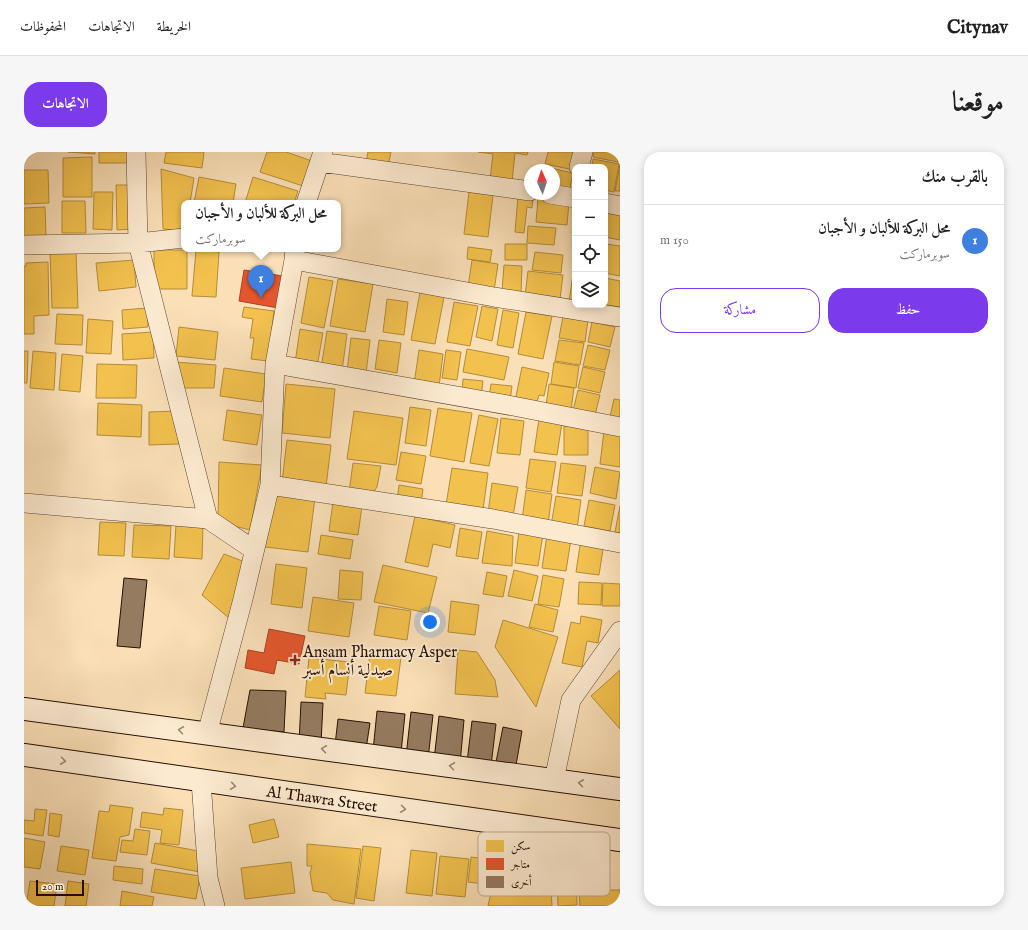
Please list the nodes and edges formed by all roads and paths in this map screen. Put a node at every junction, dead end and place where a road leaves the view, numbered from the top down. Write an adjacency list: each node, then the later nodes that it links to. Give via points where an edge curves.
1 (136, 152): 12 (street)
2 (583, 152): 4 (street)
3 (321, 157): 5 (street); 8 (street)
4 (580, 164)
5 (524, 190)
6 (560, 194): 7 (street)
7 (572, 194)
8 (307, 200)
9 (608, 204): 10 (street)
10 (620, 206)
11 (181, 238): 12 (street)
12 (138, 244): 13 (street); 20 (street)
13 (24, 245)
14 (294, 255): 15 (street, via 494,297); 16 (street)
15 (620, 316)
16 (275, 364): 17 (street); 18 (street)
17 (620, 427)
18 (270, 485): 21 (street, via 493,518); 22 (street)
19 (24, 504): 20 (street)
20 (208, 519): 22 (street)
21 (620, 543)
22 (254, 550): 25 (street, via 244,599)
23 (620, 631): 27 (street, via 571,700)
24 (24, 709): 25 (main road, one-way to 24)
25 (207, 734): 27 (main road, one-way to 25)
26 (24, 755): 28 (main road, Al Thawra Street, one-way to 28)
27 (554, 780): 29 (main road, one-way to 27)
28 (201, 781): 30 (main road, Al Thawra Street, one-way to 30); 33 (street, via 208,878)
29 (620, 789)
30 (563, 832)
31 (610, 839): 32 (main road, Al Thawra Street, one-way to 32)
32 (620, 840)
33 (214, 906)

